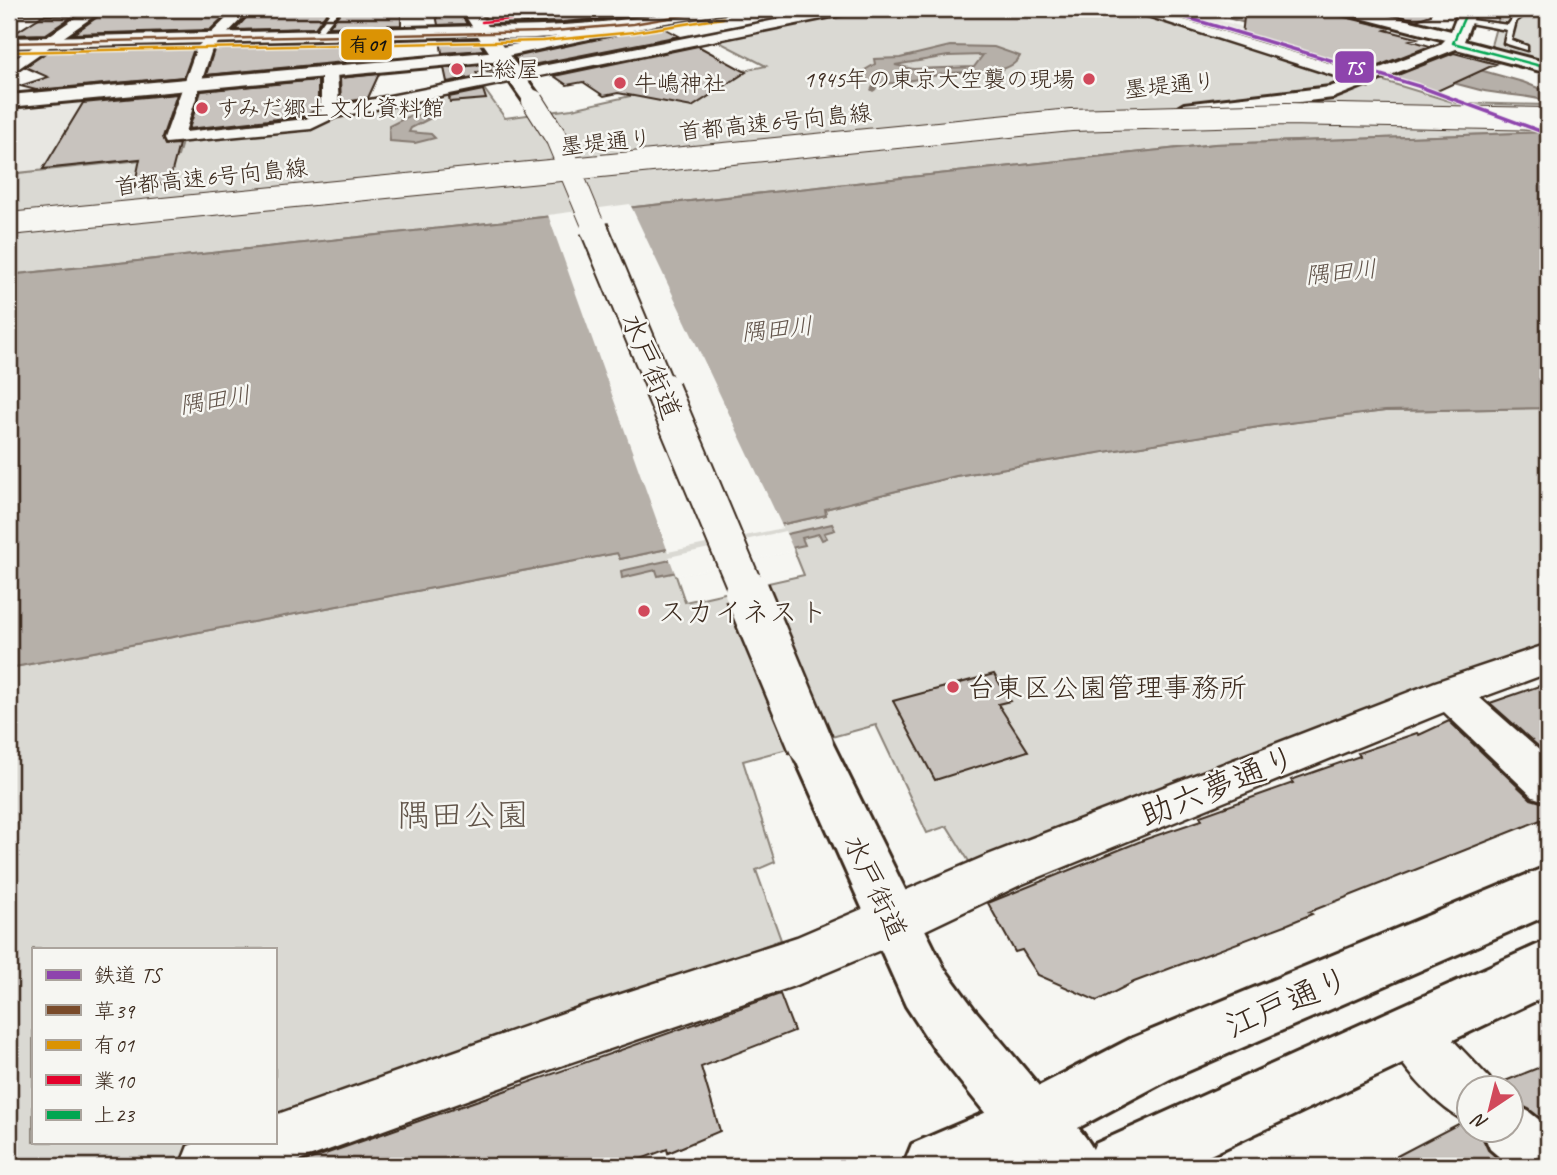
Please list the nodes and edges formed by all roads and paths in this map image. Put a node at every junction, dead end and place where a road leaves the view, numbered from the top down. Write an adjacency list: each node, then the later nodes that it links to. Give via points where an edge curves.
1 (28, 9): 2 (street); 11 (street)
2 (69, 9)
3 (97, 9): 22 (street)
4 (244, 9): 18 (street)
5 (337, 9): 15 (lane)
6 (470, 9): 17 (main road, 水戸街道)
7 (721, 9): 13 (main road)
8 (1133, 9): 29 (street)
9 (1345, 9): 20 (main road)
10 (1511, 9): 16 (lane, via 1520,15)
11 (9, 10)
12 (839, 10): 19 (street)
13 (673, 12): 17 (main road, via 520,34); 19 (street); 24 (street)
14 (1466, 15): 16 (lane); 20 (main road)
15 (320, 28)
16 (1510, 28): 23 (lane, via 1507,41)
17 (484, 31): 18 (main road); 24 (main road, 水戸街道)
18 (211, 38): 22 (main road); 30 (street)
19 (701, 39): 28 (street)
20 (1456, 41): 25 (main road); 29 (main road, 墨堤通り)
21 (9, 43): 22 (main road)
22 (48, 43): 26 (street)
23 (1524, 48)
24 (497, 55): 27 (main road); 28 (main road, 水戸街道)
25 (1548, 68)
26 (9, 70)
27 (329, 71): 30 (main road); 33 (street)
28 (513, 76): 33 (street); 42 (main road, 水戸街道, bridge, via 557,139 811,746)
29 (1369, 81): 37 (main road, 墨堤通り, via 1306,97)
30 (192, 84): 31 (main road); 33 (street, via 173,139 311,124)
31 (9, 101)
32 (1548, 111): 35 (main road, 首都高速6号向島線, via 1199,105 1074,111)
33 (330, 114)
34 (1548, 119): 36 (main road, 首都高速6号向島線, bridge, via 1249,114 1071,120)
35 (9, 212)
36 (9, 224)
37 (9, 232)
38 (1548, 658): 39 (street, 助六夢通り)
39 (1449, 693): 40 (street); 42 (street, 助六夢通り, via 1003,870)
40 (1548, 784)
41 (1548, 890): 46 (main road, 江戸通り, via 1150,1059)
42 (892, 922): 46 (main road, 水戸街道, via 925,987); 47 (street, 助六夢通り, via 797,961)
43 (1548, 967): 44 (main road)
44 (1408, 1030): 45 (street); 55 (main road)
45 (1456, 1083)
46 (1031, 1123): 52 (main road); 53 (main road); 54 (main road, 水戸街道)
47 (276, 1142)
48 (1526, 1143): 50 (street)
49 (270, 1144): 51 (street, 助六夢通り)
50 (1548, 1162)
51 (208, 1166)
52 (934, 1166)
53 (989, 1166)
54 (1070, 1166)
55 (1117, 1166)

